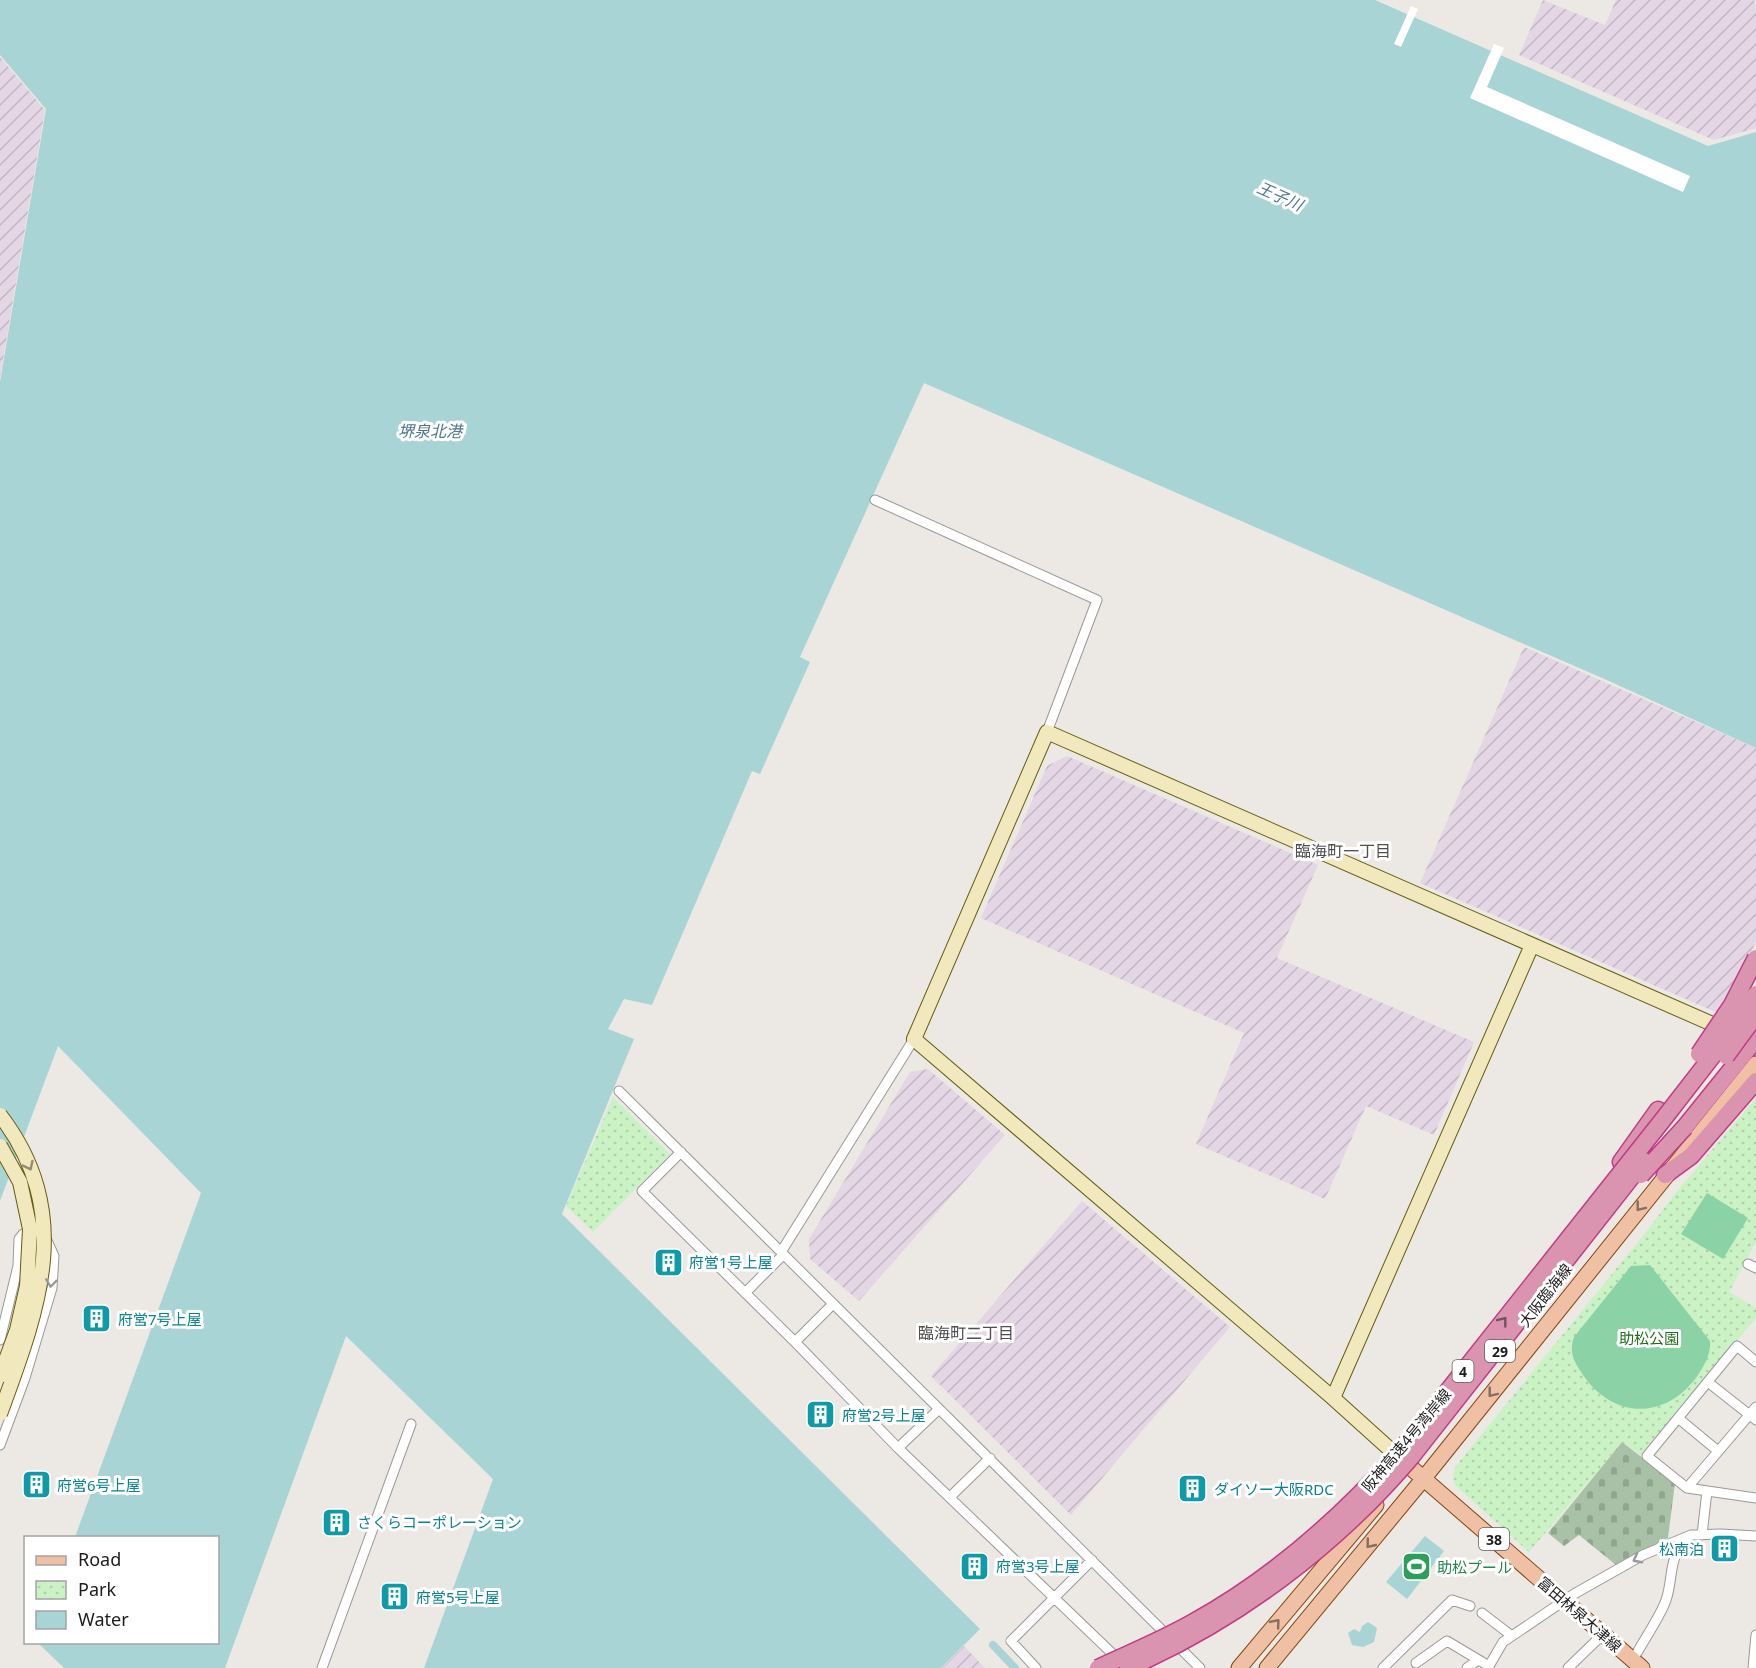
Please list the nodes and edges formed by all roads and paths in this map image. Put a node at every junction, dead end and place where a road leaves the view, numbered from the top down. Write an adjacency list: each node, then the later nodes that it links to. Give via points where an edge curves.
1 (874, 500): 2 (street, via 1097,600)
2 (1047, 732): 3 (street); 10 (street)
3 (1532, 945): 8 (street); 29 (street)
4 (1756, 958): 19 (highway, bridge, via 1721,1024)
5 (1756, 972): 8 (highway, bridge)
6 (1756, 994): 19 (highway, 阪神高速4号湾岸線 / 4, bridge)
7 (1756, 1015): 23 (highway, 阪神高速4号湾岸線 / 4, bridge)
8 (1722, 1028): 9 (street); 18 (main road, via 1663,1109 1635,1161 1604,1202)
9 (1753, 1036): 18 (main road, 大阪臨海線 / 29); 23 (highway, bridge, via 1685,1127)
10 (914, 1039): 20 (street); 29 (street)
11 (1756, 1064): 17 (main road, 大阪臨海線 / 29)
12 (1756, 1082): 17 (highway, via 1691,1156)
13 (619, 1091): 16 (street)
14 (0, 1115): 32 (street, one-way to 32, bridge, via 34,1178 45,1228 42,1280 28,1336)
15 (0, 1146): 27 (street, bridge, via 20,1182 30,1228 27,1286 17,1330)
16 (681, 1152): 20 (street); 21 (street, via 642,1191)
17 (1665, 1175): 41 (main road, 大阪臨海線 / 29, one-way to 41)
18 (1592, 1236): 40 (main road, 大阪臨海線 / 29)
19 (1568, 1239): 65 (highway, 阪神高速4号湾岸線 / 4, one-way to 19, bridge, via 1223,1605 1333,1520 1402,1449)
20 (782, 1253): 21 (street); 22 (street)
21 (745, 1293): 25 (street)
22 (833, 1304): 25 (street); 31 (street)
23 (1532, 1306): 66 (highway, 阪神高速4号湾岸線 / 4, bridge, via 1391,1481 1342,1528 1229,1615)
24 (0, 1340): 36 (street, one-way to 36, via 18,1266 20,1239 29,1231 37,1231 46,1236 54,1257 52,1288)
25 (795, 1342): 37 (street)
26 (1756, 1362): 28 (street, via 1737,1346)
27 (0, 1376)
28 (1709, 1383): 33 (street); 34 (street)
29 (1334, 1398): 40 (street)
30 (1756, 1407): 34 (street)
31 (939, 1408): 37 (street); 39 (street)
32 (0, 1414)
33 (1678, 1418): 38 (street); 42 (street, via 1647,1456)
34 (1753, 1418): 38 (street)
35 (411, 1424): 63 (street)
36 (0, 1445)
37 (898, 1448): 44 (street)
38 (1718, 1451): 42 (street)
39 (990, 1458): 44 (street); 49 (street)
40 (1408, 1466): 41 (main road, 富田林泉大津線 / 38); 68 (main road, 大阪臨海線 / 29, one-way to 40)
41 (1424, 1478): 51 (main road, 富田林泉大津線 / 38); 69 (main road, 大阪臨海線 / 29, one-way to 69)
42 (1688, 1488): 43 (street)
43 (1707, 1491): 45 (street); 47 (street)
44 (950, 1497): 50 (street)
45 (1756, 1498)
46 (1690, 1535): 47 (street); 51 (street, one-way to 51, via 1643,1555); 61 (street, via 1678,1548 1666,1600)
47 (1702, 1535): 48 (street)
48 (1756, 1536)
49 (1092, 1560): 50 (street); 55 (street)
50 (1054, 1598): 64 (street, via 1011,1641); 66 (street)
51 (1566, 1601): 53 (main road, 富田林泉大津線 / 38); 57 (street)
52 (1470, 1606): 59 (street, via 1452,1600)
53 (1578, 1613): 58 (main road, 38, via 1581,1623); 61 (main road, 38, via 1604,1626)
54 (1482, 1614): 57 (street)
55 (1166, 1632): 66 (street); 67 (street)
56 (1756, 1635): 75 (street)
57 (1512, 1636): 60 (street, via 1503,1642 1489,1666)
58 (1598, 1639): 72 (street); 73 (main road, 38)
59 (1405, 1647): 62 (street); 70 (street)
60 (1478, 1660): 62 (street, via 1447,1641); 71 (street)
61 (1639, 1661): 74 (main road, 38)
62 (1417, 1665)
63 (322, 1668)
64 (1036, 1668)
65 (1098, 1668)
66 (1128, 1668)
67 (1200, 1668)
68 (1239, 1668)
69 (1267, 1668)
70 (1383, 1668)
71 (1467, 1668)
72 (1568, 1668)
73 (1629, 1668)
74 (1654, 1668)
75 (1753, 1668)

